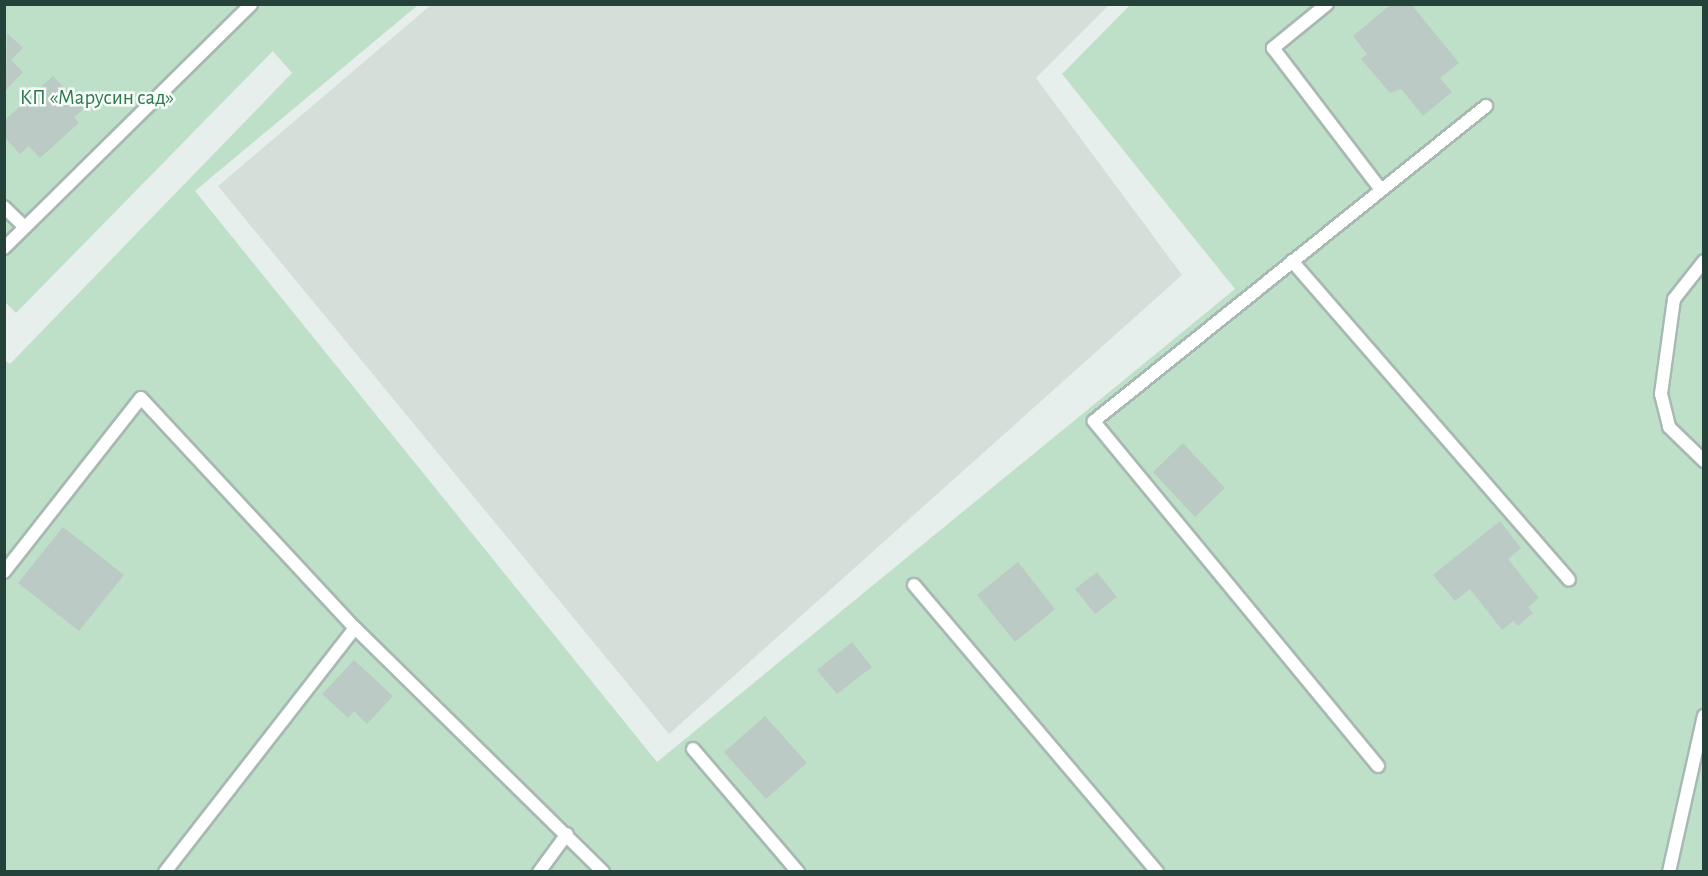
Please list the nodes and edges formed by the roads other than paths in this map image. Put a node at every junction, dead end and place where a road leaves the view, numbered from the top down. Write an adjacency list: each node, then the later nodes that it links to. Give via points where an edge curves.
1 (1327, 4): 4 (lane, via 1273,48)
2 (249, 5): 6 (lane)
3 (1486, 106): 4 (lane)
4 (1381, 190): 8 (lane)
5 (4, 207): 6 (lane)
6 (24, 226): 7 (lane)
7 (4, 248)
8 (1292, 261): 12 (lane); 17 (lane, via 1094,421)
9 (1704, 261): 10 (lane, via 1674,299 1661,394 1669,427)
10 (1704, 461)
11 (4, 572): 14 (lane, via 141,398)
12 (1569, 580)
13 (914, 585): 23 (lane)
14 (355, 628): 18 (lane); 19 (lane)
15 (1704, 716): 24 (lane)
16 (693, 749): 22 (lane)
17 (1378, 766)
18 (567, 834): 20 (lane); 21 (lane)
19 (165, 872)
20 (539, 872)
21 (603, 872)
22 (798, 872)
23 (1157, 872)
24 (1668, 872)

